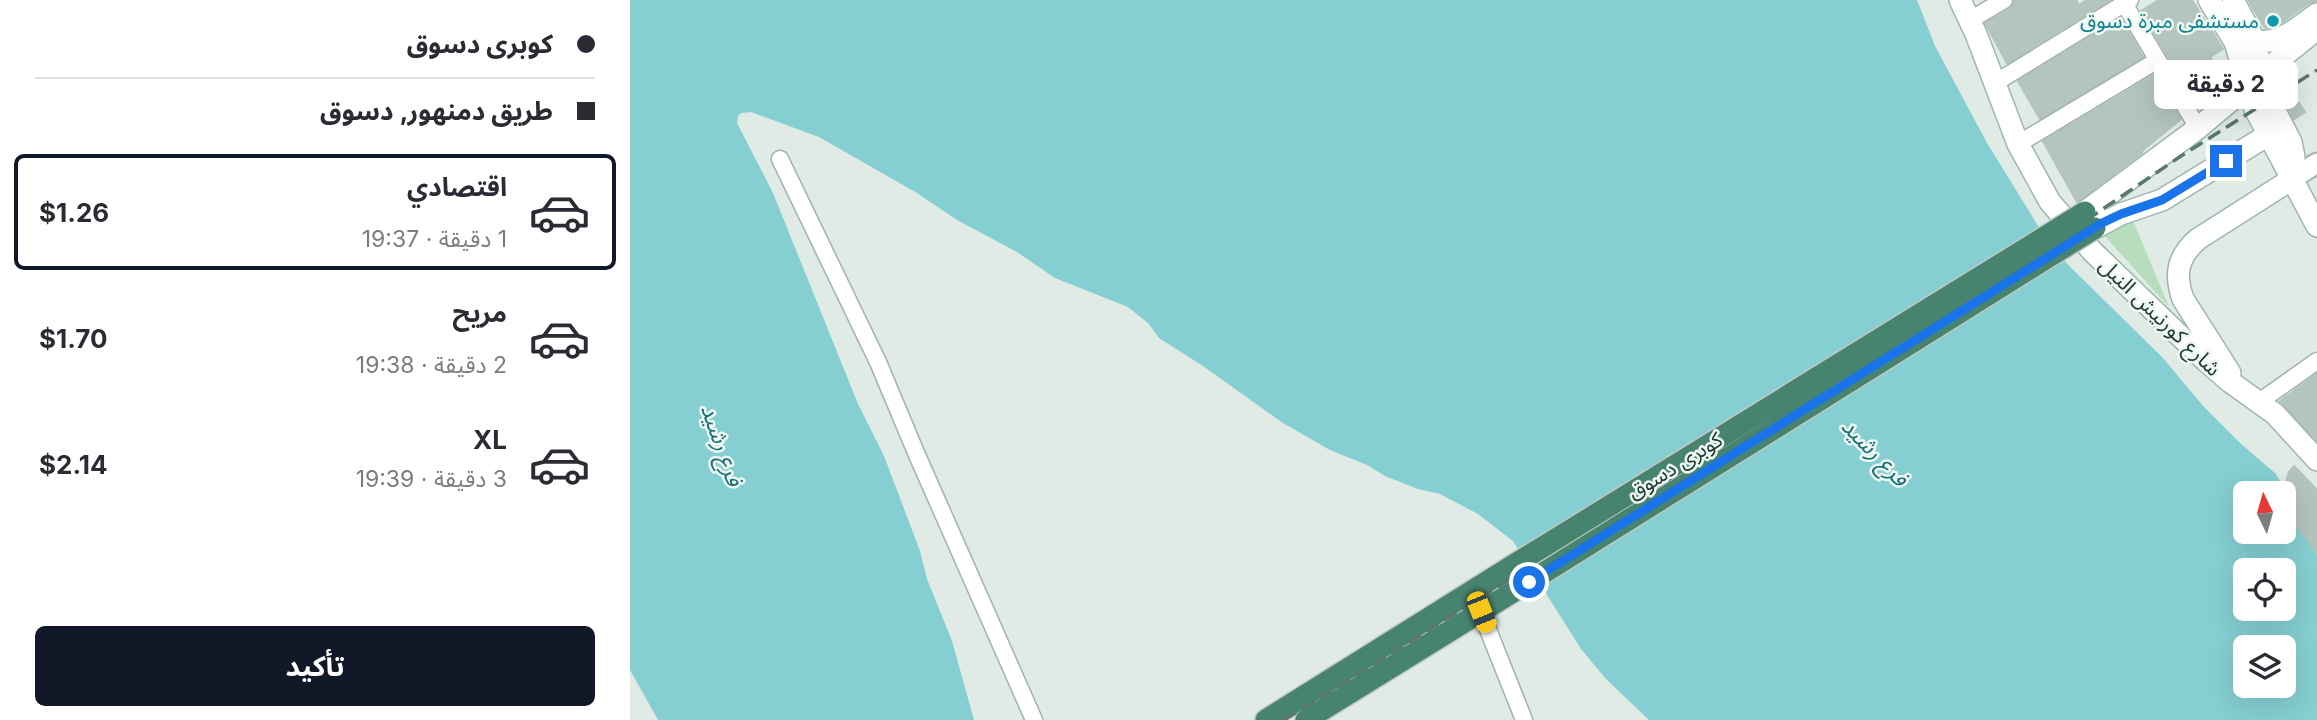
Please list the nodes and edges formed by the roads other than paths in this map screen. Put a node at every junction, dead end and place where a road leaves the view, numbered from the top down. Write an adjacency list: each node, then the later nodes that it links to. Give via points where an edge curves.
1 (1960, 0): 7 (main road, شارع كورنيش النيل)
2 (2004, 0): 7 (street)
3 (2209, 0): 12 (main road, via 2235,42)
4 (2233, 0): 9 (main road)
5 (2125, 1): 10 (street); 11 (street)
6 (2317, 14): 9 (main road, via 2279,39)
7 (1970, 20): 11 (main road, شارع كورنيش النيل)
8 (2317, 29): 12 (main road)
9 (2255, 41): 12 (main road, via 2260,65)
10 (2158, 60): 13 (street); 15 (street)
11 (1995, 83): 15 (main road, شارع كورنيش النيل)
12 (2253, 84): 13 (main road); 14 (main road, via 2255,109); 18 (main road, via 2291,142)
13 (2199, 128): 19 (main road)
14 (2269, 135): 18 (main road); 19 (main road, via 2162,200)
15 (2018, 144): 22 (main road, شارع كورنيش النيل, via 2070,228 2206,362)
16 (780, 159): 26 (street, via 878,362)
17 (2317, 163): 18 (street)
18 (2292, 179): 20 (main road); 22 (main road, via 2198,239 2180,259 2178,286 2183,299)
19 (2090, 220): 25 (highway, كوبرى دسوق, bridge); 27 (highway, كوبرى دسوق, bridge, via 1517,563)
20 (2317, 226)
21 (2317, 360): 23 (street)
22 (2241, 390): 23 (main road, شارع كورنيش النيل)
23 (2259, 402): 24 (main road, شارع كورنيش النيل)
24 (2317, 460)
25 (1481, 612): 28 (highway, كوبرى دسوق); 29 (street)
26 (1034, 720)
27 (1266, 720)
28 (1306, 720)
29 (1524, 720)

